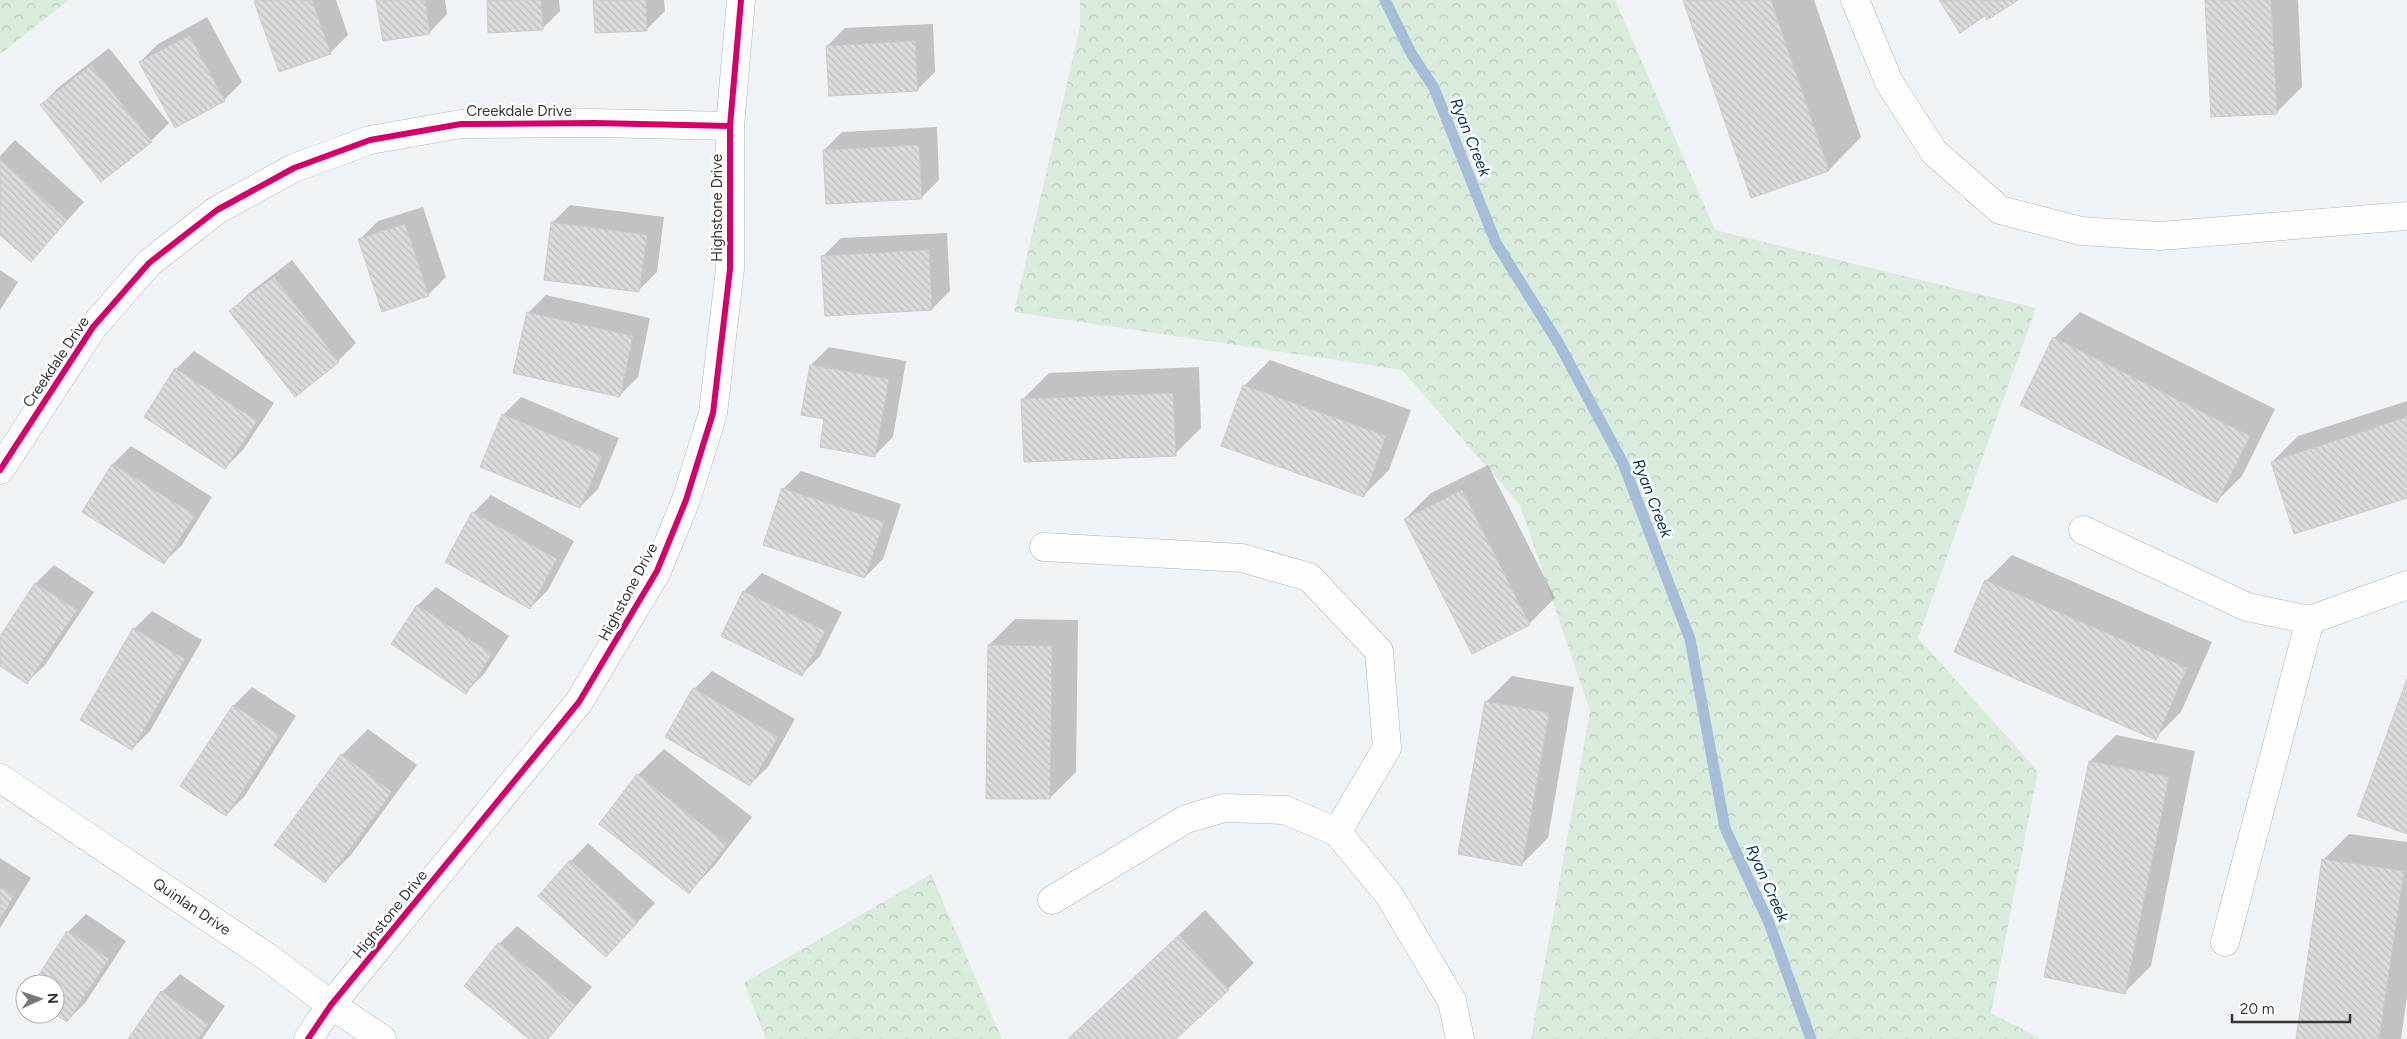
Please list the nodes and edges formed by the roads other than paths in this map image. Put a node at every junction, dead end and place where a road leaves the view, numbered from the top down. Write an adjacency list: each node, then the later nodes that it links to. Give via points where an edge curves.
1 (741, 0): 3 (street, Highstone Drive)
2 (1854, 0): 4 (street, via 1889,82 1934,152 2000,210 2081,231 2160,236)
3 (730, 126): 5 (street, Creekdale Drive, via 461,124 370,140 294,168 217,210 150,263 93,327); 14 (street, Highstone Drive, via 730,269 713,413 686,500 657,571 579,702)
4 (2407, 216)
5 (0, 470)
6 (2082, 530): 9 (street, via 2247,607)
7 (1044, 547): 11 (street, via 1242,558 1309,577 1379,652 1388,748)
8 (2407, 585): 9 (street)
9 (2310, 620): 13 (street)
10 (0, 778): 14 (street, Quinlan Drive, via 270,959)
11 (1337, 832): 12 (street, via 1285,810 1224,808 1186,818); 17 (street, via 1389,895 1452,1001)
12 (1052, 900)
13 (2224, 942)
14 (331, 1005): 15 (street, Highstone Drive); 16 (street, Quinlan Drive)
15 (308, 1039)
16 (382, 1039)
17 (1460, 1039)

